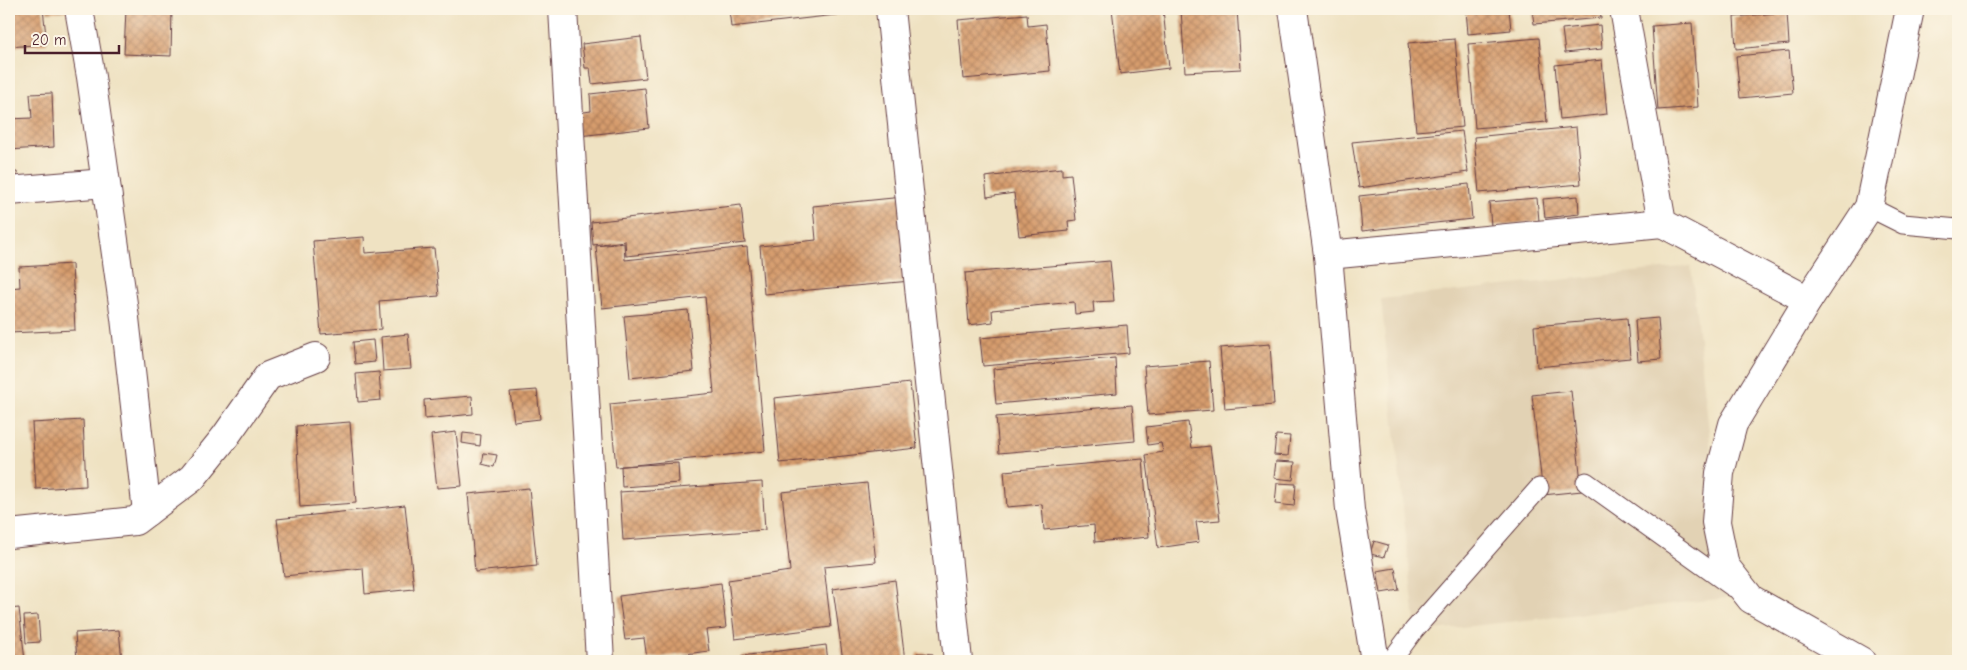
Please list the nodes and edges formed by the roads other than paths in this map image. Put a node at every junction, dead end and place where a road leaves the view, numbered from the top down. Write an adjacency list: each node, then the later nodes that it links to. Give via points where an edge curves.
1 (79, 9): 7 (street)
2 (563, 9): 20 (street)
3 (890, 9): 21 (street)
4 (1293, 9): 12 (street)
5 (1624, 9): 10 (street)
6 (1910, 9): 9 (street)
7 (105, 184): 8 (street); 17 (street, via 125,318)
8 (9, 191)
9 (1869, 208): 11 (lane, via 1903,224); 13 (street)
10 (1662, 222): 12 (street); 13 (street)
11 (1958, 229)
12 (1328, 254): 22 (street, via 1350,510)
13 (1808, 300): 19 (street, via 1732,424 1720,473 1716,522 1725,566)
14 (316, 357): 17 (street, via 268,376 192,478)
15 (1586, 482): 19 (lane)
16 (1539, 488): 23 (lane, via 1414,630)
17 (147, 512): 18 (street, via 135,521)
18 (9, 534)
19 (1750, 599): 24 (street)
20 (600, 661)
21 (958, 661)
22 (1375, 661)
23 (1391, 661)
24 (1861, 661)

